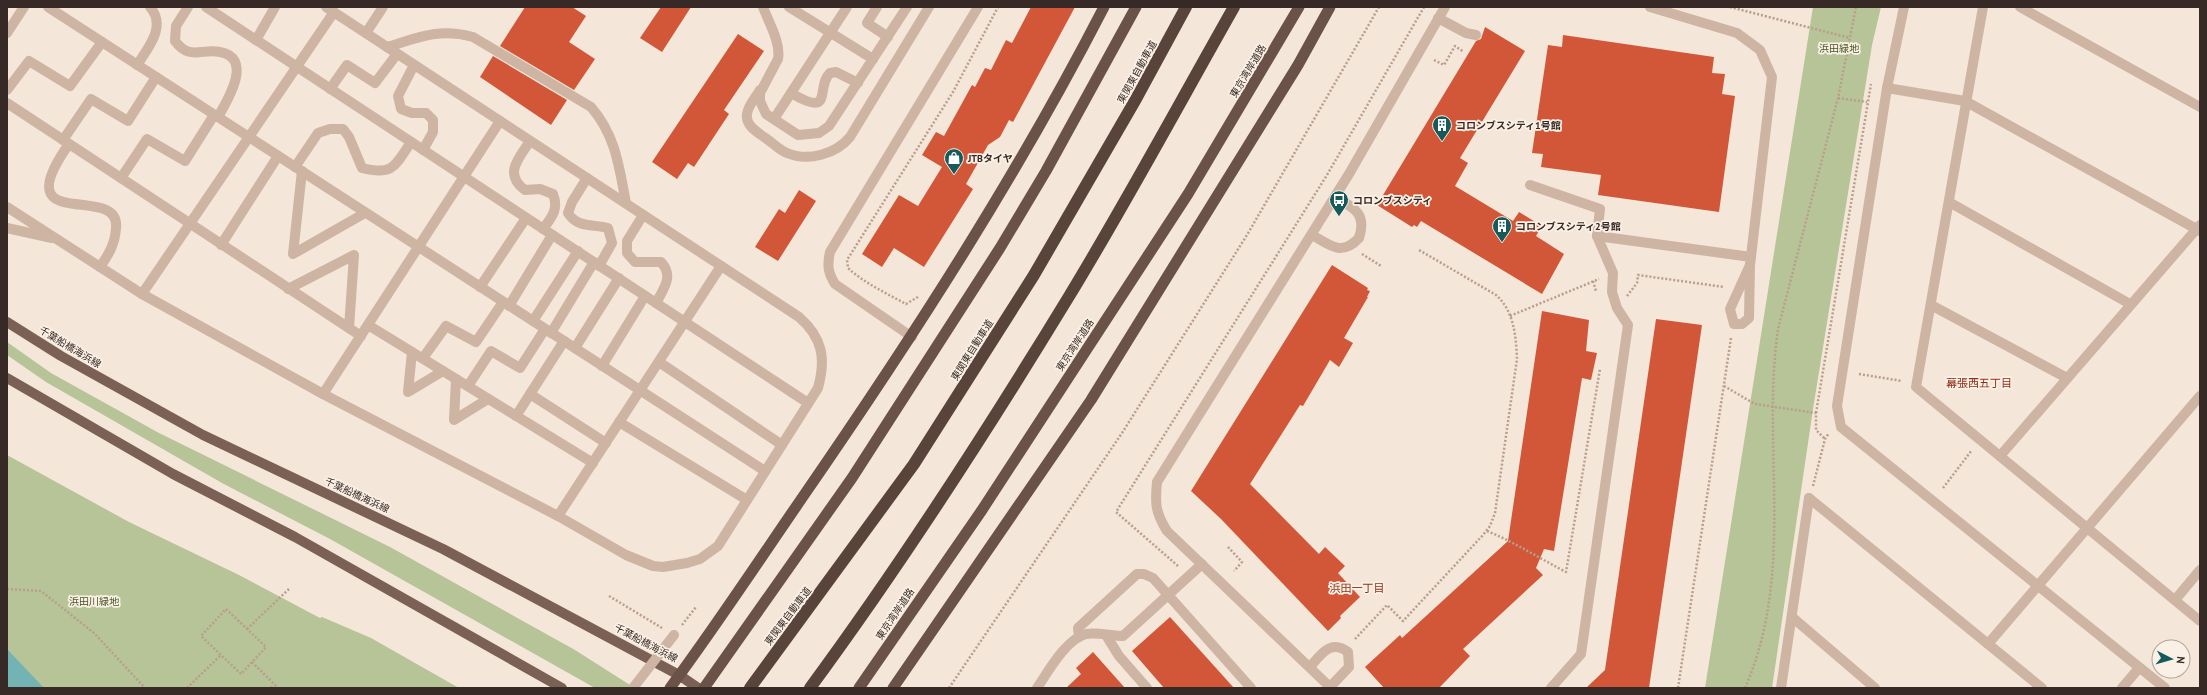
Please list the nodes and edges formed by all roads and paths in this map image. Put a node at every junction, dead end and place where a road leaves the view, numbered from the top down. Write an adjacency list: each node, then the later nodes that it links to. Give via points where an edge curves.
1 (24, 7): 32 (street)
2 (48, 7): 39 (street)
3 (150, 7): 45 (street, via 155,12 156,36)
4 (188, 7): 61 (street, via 176,26 174,41 179,47 196,54 220,52 234,61 235,87)
5 (206, 7): 38 (street)
6 (276, 7): 38 (street)
7 (383, 7): 33 (street)
8 (764, 7): 51 (street, via 779,53)
9 (847, 7): 34 (street)
10 (877, 7): 36 (street, via 867,23)
11 (907, 7): 36 (street)
12 (929, 7): 51 (street, via 850,137 836,149 814,157 788,154 754,130 747,119 747,114)
13 (978, 7): 121 (street, via 830,252 828,264 830,276 835,284)
14 (998, 7): 105 (path, via 953,92 847,260 848,268 857,277 906,304)
15 (1104, 7): 121 (highway, via 1077,60)
16 (1136, 7): 194 (highway, via 1046,171 996,254 852,478)
17 (1186, 7): 195 (highway, 東関東自動車道, via 1034,275 918,458)
18 (1234, 7): 196 (highway, via 1068,296 853,629)
19 (1298, 7): 197 (highway, 東京湾岸道路, via 1184,200 982,510)
20 (1330, 7): 198 (highway, via 1298,65 1091,400)
21 (1379, 7): 199 (path, via 1242,242 1122,433)
22 (1445, 7): 31 (street)
23 (1650, 7): 94 (street, via 1737,33 1760,50 1772,77)
24 (1730, 7): 37 (path)
25 (1856, 7): 37 (path)
26 (1904, 7): 52 (street)
27 (1983, 7): 57 (street)
28 (2020, 7): 60 (street)
29 (794, 8): 34 (street)
30 (330, 10): 33 (street); 47 (street)
31 (1438, 18): 35 (street, via 1466,33); 75 (street)
32 (7, 33)
33 (366, 33): 40 (street)
34 (830, 33): 43 (street); 55 (street)
35 (1476, 35)
36 (888, 37): 43 (street)
37 (1850, 38): 56 (path)
38 (256, 40): 47 (street)
39 (102, 42): 45 (street); 54 (street, via 70,86 29,61)
40 (387, 47): 42 (street); 77 (street, via 432,33 455,32 473,37 591,107 604,122 615,150)
41 (1464, 52): 44 (path, via 1455,46 1444,65)
42 (397, 54): 46 (street); 53 (street, via 375,83 347,65)
43 (873, 59): 50 (street)
44 (1434, 60)
45 (136, 64): 48 (street)
46 (414, 65): 63 (street); 68 (street, via 398,96 401,109 412,113 426,113 433,120 433,132)
47 (296, 67): 53 (street); 64 (street)
48 (156, 77): 61 (street); 66 (street, via 128,121 91,99)
49 (1872, 80): 58 (path)
50 (858, 83): 55 (street, via 836,72 830,73 825,79 824,93 819,102 812,103); 62 (street, via 829,126 820,134 798,135)
51 (763, 85): 62 (street, via 760,101 766,114)
52 (1886, 88): 57 (street); 146 (street, via 1837,406)
53 (330, 89): 67 (street)
54 (7, 90)
55 (791, 93): 62 (street)
56 (1838, 98): 58 (path); 143 (path, via 1778,329 1773,364)
57 (1965, 101): 76 (street); 84 (street)
58 (1867, 102): 144 (path)
59 (7, 103): 66 (street)
60 (2200, 107)
61 (216, 116): 64 (street); 72 (street, via 185,161 147,139)
62 (774, 119)
63 (500, 121): 65 (street); 71 (street)
64 (249, 137): 69 (street); 82 (street)
65 (530, 140): 73 (street); 85 (street, via 514,166 515,182 525,190 540,189 553,194 556,201)
66 (66, 142): 72 (street); 98 (street, via 50,173 51,194 59,201 102,206 115,216 117,225 113,246)
67 (411, 142): 68 (street); 70 (street, via 395,166 383,172 376,171 362,168 359,164 347,132 342,129 330,129 318,133)
68 (423, 150): 71 (street)
69 (278, 156): 70 (street); 89 (street)
70 (298, 169): 79 (street); 79 (street, via 293,254)
71 (464, 177): 81 (street); 90 (street)
72 (121, 178): 82 (street)
73 (587, 178): 77 (street); 95 (street, via 568,213 579,224 608,228 612,243)
74 (1530, 184): 87 (street, via 1600,209)
75 (1335, 197): 86 (street); 91 (street, via 1359,213 1359,238)
76 (1949, 202): 110 (street); 111 (street)
77 (626, 203): 80 (street)
78 (7, 207): 88 (street)
79 (365, 213): 90 (street)
80 (643, 215): 96 (street); 108 (street, via 627,241 627,253 635,262 661,262 665,266 668,281)
81 (526, 218): 85 (street); 101 (street)
82 (190, 224): 89 (street); 104 (street)
83 (7, 228): 88 (street)
84 (2199, 228): 110 (street)
85 (548, 232): 93 (street); 109 (street)
86 (1312, 235): 91 (street, via 1338,249); 162 (street, via 1157,482 1155,506 1160,520 1167,531)
87 (1597, 236): 94 (street); 99 (street)
88 (56, 239): 98 (street)
89 (222, 244): 103 (street)
90 (419, 247): 101 (street); 117 (street)
91 (1349, 247): 97 (path)
92 (1418, 250): 112 (path, via 1496,295 1505,303)
93 (578, 251): 95 (street); 113 (street)
94 (1751, 261): 116 (street, via 1730,308); 116 (street, via 1749,318 1742,324)
95 (597, 264): 100 (street); 119 (street)
96 (722, 266): 115 (street); 142 (street, via 799,317 817,337 821,355 821,378)
97 (1381, 266)
98 (100, 267): 104 (street)
99 (1613, 273): 112 (path); 204 (street, via 1612,292 1617,308 1628,325 1581,654)
100 (619, 278): 106 (street); 123 (street)
101 (480, 287): 109 (street)
102 (1728, 287): 107 (path, via 1638,276 1631,294)
103 (288, 288): 118 (street); 118 (street, via 354,255)
104 (142, 294): 138 (street)
105 (920, 295)
106 (645, 296): 108 (street); 127 (street)
107 (1622, 299)
108 (656, 303): 115 (street)
109 (506, 304): 113 (street); 125 (street, via 476,342 446,326)
110 (2130, 304): 132 (street)
111 (1931, 305): 132 (street); 134 (street)
112 (1510, 316): 160 (path, via 1515,334 1517,359 1495,514)
113 (533, 321): 119 (street)
114 (7, 322): 184 (main road, 千葉船橋海浜線, via 60,356 203,435 444,549)
115 (685, 322): 126 (street); 142 (street)
116 (1734, 324): 136 (path)
117 (368, 325): 120 (street); 124 (street)
118 (349, 328): 120 (street)
119 (548, 331): 122 (street); 135 (street, via 520,368 491,351)
120 (361, 336): 138 (street)
121 (912, 337): 184 (highway)
122 (564, 341): 123 (street); 139 (street)
123 (575, 348): 127 (street)
124 (412, 352): 125 (street); 129 (street, via 408,392)
125 (423, 358): 129 (street)
126 (658, 362): 137 (street); 151 (street)
127 (602, 366): 137 (street)
128 (1600, 369): 160 (path, via 1566,572 1529,554 1512,541)
129 (443, 371): 133 (street)
130 (1859, 374): 134 (path)
131 (7, 378): 190 (main road, via 173,474 295,537)
132 (2066, 378): 152 (street)
133 (456, 379): 135 (street); 141 (street, via 454,420)
134 (1916, 384): 149 (street, via 1916,387)
135 (468, 386): 141 (street)
136 (1724, 386): 143 (path, via 1755,404); 205 (path)
137 (640, 390): 147 (street); 154 (street)
138 (323, 394): 158 (street)
139 (530, 394): 145 (street); 150 (street)
140 (2200, 396): 159 (street)
141 (488, 399): 145 (street)
142 (808, 403): 151 (street)
143 (1774, 407): 144 (path); 206 (path, via 1775,536 1771,585 1756,662)
144 (1816, 413): 148 (path, via 1816,430)
145 (516, 416): 153 (street)
146 (1838, 419): 148 (path); 165 (street, via 1841,427)
147 (619, 422): 150 (street); 157 (street)
148 (1825, 439): 156 (path)
149 (1980, 439): 152 (street); 155 (path)
150 (606, 443): 153 (street)
151 (782, 445): 154 (street)
152 (2000, 456): 159 (street)
153 (592, 463): 158 (street)
154 (765, 471): 157 (street)
155 (1943, 488)
156 (1809, 498): 172 (street); 178 (street)
157 (747, 500): 158 (street, via 718,546 710,553 687,563 662,567 626,555)
158 (558, 516)
159 (2087, 527): 165 (street); 170 (street)
160 (1486, 531): 179 (path, via 1403,621 1387,605)
161 (1228, 547): 163 (path, via 1242,562)
162 (1202, 564): 169 (street); 182 (street)
163 (1234, 570)
164 (2200, 570): 170 (street)
165 (2037, 586): 178 (street); 183 (street)
166 (7, 588): 186 (path, via 41,591 94,633)
167 (290, 588): 174 (path)
168 (609, 596): 175 (path)
169 (1168, 596): 176 (street, via 1123,636); 177 (street, via 1153,578 1137,574 1078,628); 202 (street)
170 (2174, 600): 173 (street)
171 (696, 608): 175 (path)
172 (1792, 617): 207 (street); 208 (street)
173 (2200, 621)
174 (247, 629): 180 (path, via 226,610 201,636); 181 (path, via 266,647)
175 (674, 635): 191 (street, bridge)
176 (1106, 635): 177 (street, via 1087,634); 201 (street, via 1119,656)
177 (1079, 638): 200 (street, via 1060,655)
178 (1988, 644): 209 (street)
179 (1345, 650): 182 (street, via 1333,646 1327,648); 203 (street, via 1350,659 1350,667)
180 (221, 655): 181 (path, via 241,674); 187 (path)
181 (252, 662): 185 (path)
182 (1310, 667): 203 (street)
183 (2139, 668): 210 (street); 211 (street)
184 (680, 675): 192 (highway); 193 (main road, 千葉船橋海浜線)
185 (274, 685): 188 (path); 189 (path)
186 (144, 688)
187 (188, 688)
188 (270, 688)
189 (278, 688)
190 (562, 688)
191 (633, 688)
192 (670, 688)
193 (698, 688)
194 (704, 688)
195 (750, 688)
196 (810, 688)
197 (859, 688)
198 (893, 688)
199 (949, 688)
200 (1037, 688)
201 (1147, 688)
202 (1251, 688)
203 (1331, 688)
204 (1551, 688)
205 (1678, 688)
206 (1745, 688)
207 (1782, 688)
208 (1875, 688)
209 (2042, 688)
210 (2122, 688)
211 (2164, 688)

